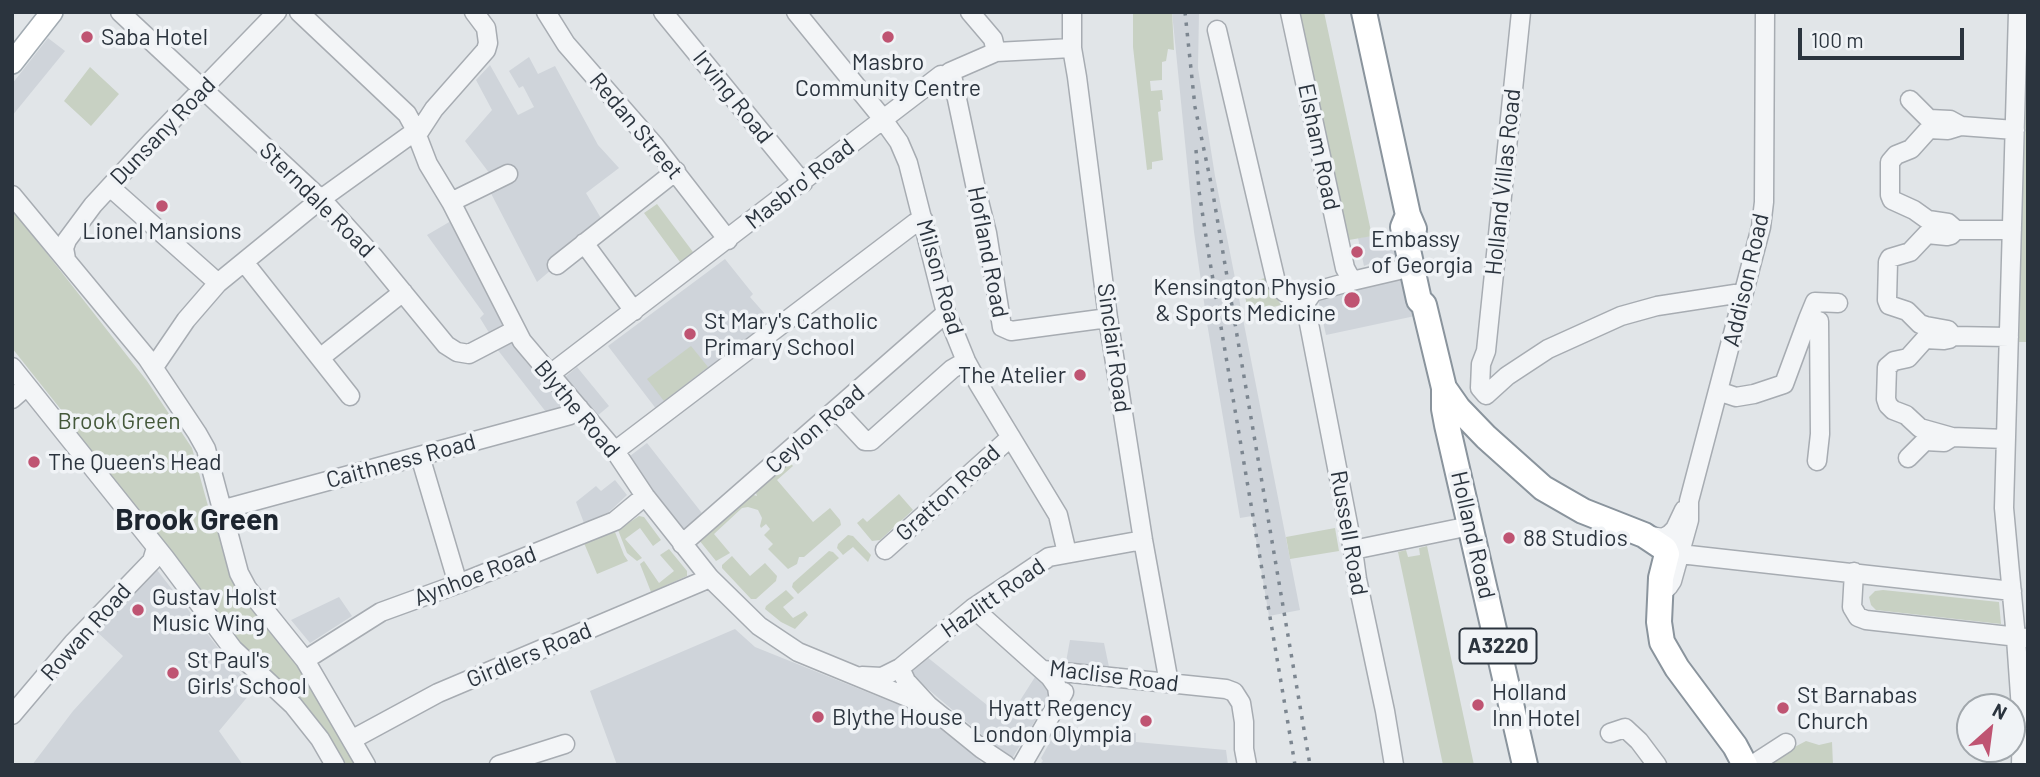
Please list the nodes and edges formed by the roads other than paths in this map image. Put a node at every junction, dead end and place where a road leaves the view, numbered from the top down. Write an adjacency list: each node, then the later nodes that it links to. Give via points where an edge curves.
1 (120, 12): 21 (street, Sterndale Road)
2 (277, 12): 21 (street, Dunsany Road)
3 (299, 12): 24 (street, Blythe Road)
4 (474, 12): 23 (street, via 486,28 486,50)
5 (546, 12): 29 (street, Redan Street, via 566,44)
6 (663, 12): 31 (street, Irving Road)
7 (796, 12): 25 (street, Milson Road)
8 (970, 12): 18 (street, via 993,39)
9 (1072, 12): 17 (street, Sinclair Road)
10 (1290, 12): 46 (street, Elsham Road, via 1343,259)
11 (1364, 12): 36 (highway, Holland Road / A3220)
12 (1521, 12): 60 (street, Holland Villas Road)
13 (1765, 12): 49 (street, Addison Road, via 1764,202)
14 (2018, 12): 27 (street)
15 (49, 14): 19 (main road)
16 (1217, 30): 50 (street, via 1276,282 1284,292)
17 (1072, 48): 18 (street, Masbro' Road); 55 (street, Sinclair Road)
18 (996, 52): 20 (street, Masbro' Road)
19 (12, 63)
20 (950, 72): 25 (street, Masbro' Road); 55 (street, Hofland Road, via 988,233 1002,327 1011,331)
21 (203, 90): 32 (street, Dunsany Road); 34 (street, Sterndale Road)
22 (1910, 100): 26 (street)
23 (439, 103): 24 (street); 28 (street)
24 (403, 109): 28 (street, Blythe Road)
25 (884, 120): 31 (street, Masbro' Road); 37 (street, Milson Road, via 902,148)
26 (1929, 124): 27 (street, via 1948,130); 38 (street, via 1910,149 1890,162 1892,200 1914,210)
27 (2015, 130): 39 (street)
28 (417, 135): 34 (street, via 410,135); 35 (street, Blythe Road)
29 (676, 172): 40 (street, Redan Street); 41 (street)
30 (508, 173): 35 (street)
31 (803, 183): 40 (street, Masbro' Road)
32 (110, 187): 42 (street, Dunsany Road, via 70,237 64,248); 47 (street)
33 (12, 195): 42 (street)
34 (321, 199): 43 (street); 48 (street, Sterndale Road)
35 (450, 202): 57 (street, Blythe Road)
36 (1408, 215): 45 (highway, Holland Road / A3220, via 1403,227); 52 (highway, Holland Road / A3220, via 1428,295)
37 (923, 219): 54 (street, Milson Road); 78 (street)
38 (1928, 227): 39 (street, via 1947,236 1956,230); 58 (street, via 1910,252 1888,262 1889,305 1908,311)
39 (2012, 230): 59 (street)
40 (728, 240): 53 (street, Masbro' Road)
41 (584, 243): 44 (street); 53 (street)
42 (66, 259): 63 (street)
43 (244, 262): 47 (street); 61 (street)
44 (556, 265)
45 (1412, 267): 46 (street); 52 (highway, Holland Road / A3220)
46 (1352, 281): 50 (street, via 1312,292)
47 (218, 283): 63 (street)
48 (403, 292): 57 (street, Sterndale Road, via 457,352 474,353); 61 (street)
49 (1743, 296): 66 (street, via 1657,306 1621,316 1548,349); 69 (street, Addison Road)
50 (1306, 302): 92 (street, Russell Road)
51 (1838, 303): 56 (street, via 1815,302)
52 (1424, 305): 68 (highway, Holland Road / A3220)
53 (634, 311): 65 (street, Masbro' Road)
54 (946, 313): 62 (street, Milson Road); 73 (street, Ceylon Road)
55 (1108, 318): 88 (street, Sinclair Road)
56 (1808, 319): 69 (street, via 1784,384 1736,397); 82 (street, via 1819,321)
57 (515, 330): 65 (street, Blythe Road)
58 (1925, 332): 59 (street, via 1944,340 1953,336); 75 (street, via 1908,358 1887,367 1886,399)
59 (2009, 337): 77 (street)
60 (1486, 351): 66 (street); 66 (street, Holland Villas Road, via 1480,388 1486,395)
61 (320, 358): 70 (street)
62 (966, 361): 73 (street, via 874,440 865,440); 76 (street, Milson Road)
63 (153, 367): 85 (street, via 206,449)
64 (12, 368): 67 (street)
65 (549, 375): 72 (street, Blythe Road)
66 (1507, 376)
67 (27, 386): 71 (street); 90 (street)
68 (1444, 388): 74 (highway, A3220); 80 (highway, Holland Road / A3220, via 1445,418)
69 (1718, 391): 84 (street, Addison Road)
70 (350, 396)
71 (12, 399)
72 (579, 408): 78 (street, Blythe Road); 79 (street, Caithness Road, via 570,415)
73 (836, 410): 89 (street, Ceylon Road)
74 (1480, 432): 80 (highway, via 1470,431 1460,438); 87 (highway, A3220, via 1543,488 1583,511)
75 (1925, 436): 77 (street, via 1944,442 1952,437); 81 (street)
76 (1011, 437): 91 (street, Gratton Road); 93 (street, Milson Road, via 1058,514)
77 (2006, 439): 98 (street, via 2004,508)
78 (615, 451): 83 (street, Blythe Road)
79 (420, 456): 85 (street, Caithness Road); 97 (street)
80 (1455, 456): 86 (highway, Holland Road / A3220)
81 (1908, 458)
82 (1817, 461)
83 (645, 496): 89 (street, Blythe Road); 97 (street, Aynhoe Road, via 615,521)
84 (1689, 501): 87 (street, Addison Road, via 1670,534 1663,538); 94 (street, Addison Road)
85 (221, 510): 102 (street, via 247,588)
86 (1471, 526): 92 (street); 123 (highway, Holland Road / A3220)
87 (1644, 535): 99 (highway, Addison Road / A3220, via 1667,554)
88 (1143, 540): 93 (street, Hazlitt Road); 107 (street, Sinclair Road)
89 (682, 544): 96 (street, Blythe Road)
90 (156, 548): 110 (street, Rowan Road, via 152,561 73,642); 116 (street, via 233,649 303,718)
91 (885, 550)
92 (1353, 550): 122 (street, Russell Road)
93 (1067, 553): 100 (street, Hazlitt Road, via 1045,560)
94 (1680, 554): 95 (street); 99 (street, Addison Road)
95 (1854, 572): 98 (street); 101 (street, via 1852,607 1858,617)
96 (710, 578): 105 (street, Blythe Road, via 768,633 798,652); 112 (street, Girdlers Road, via 438,693)
97 (458, 584): 102 (street, Aynhoe Road, via 381,612)
98 (2012, 591): 101 (street)
99 (1661, 600): 125 (highway, Addison Road / A3220, via 1659,631 1667,654)
100 (973, 608): 103 (street, Hazlitt Road); 104 (street, Maclise Road)
101 (2022, 638): 127 (street)
102 (305, 660): 112 (street)
103 (900, 668): 105 (street, Hazlitt Road, via 883,677); 109 (street, Blythe Road, via 905,681)
104 (1044, 670): 106 (street, Maclise Road); 108 (street, via 1057,687)
105 (853, 675): 109 (street, Blythe Road)
106 (1085, 675): 107 (street, Maclise Road); 108 (street, via 1069,683)
107 (1169, 683): 121 (street, Maclise Road, via 1234,692 1241,703)
108 (1059, 701): 120 (street)
109 (929, 706): 115 (street, Blythe Road)
110 (12, 715)
111 (1610, 733): 124 (street, via 1625,728)
112 (353, 739): 117 (street)
113 (1786, 743): 126 (street)
114 (565, 744): 118 (street)
115 (986, 757): 119 (street, Blythe Road)
116 (335, 765)
117 (366, 765)
118 (499, 765)
119 (1006, 765)
120 (1022, 765)
121 (1247, 765)
122 (1394, 765)
123 (1525, 765)
124 (1657, 765)
125 (1745, 765)
126 (1752, 765)
127 (2021, 765)

